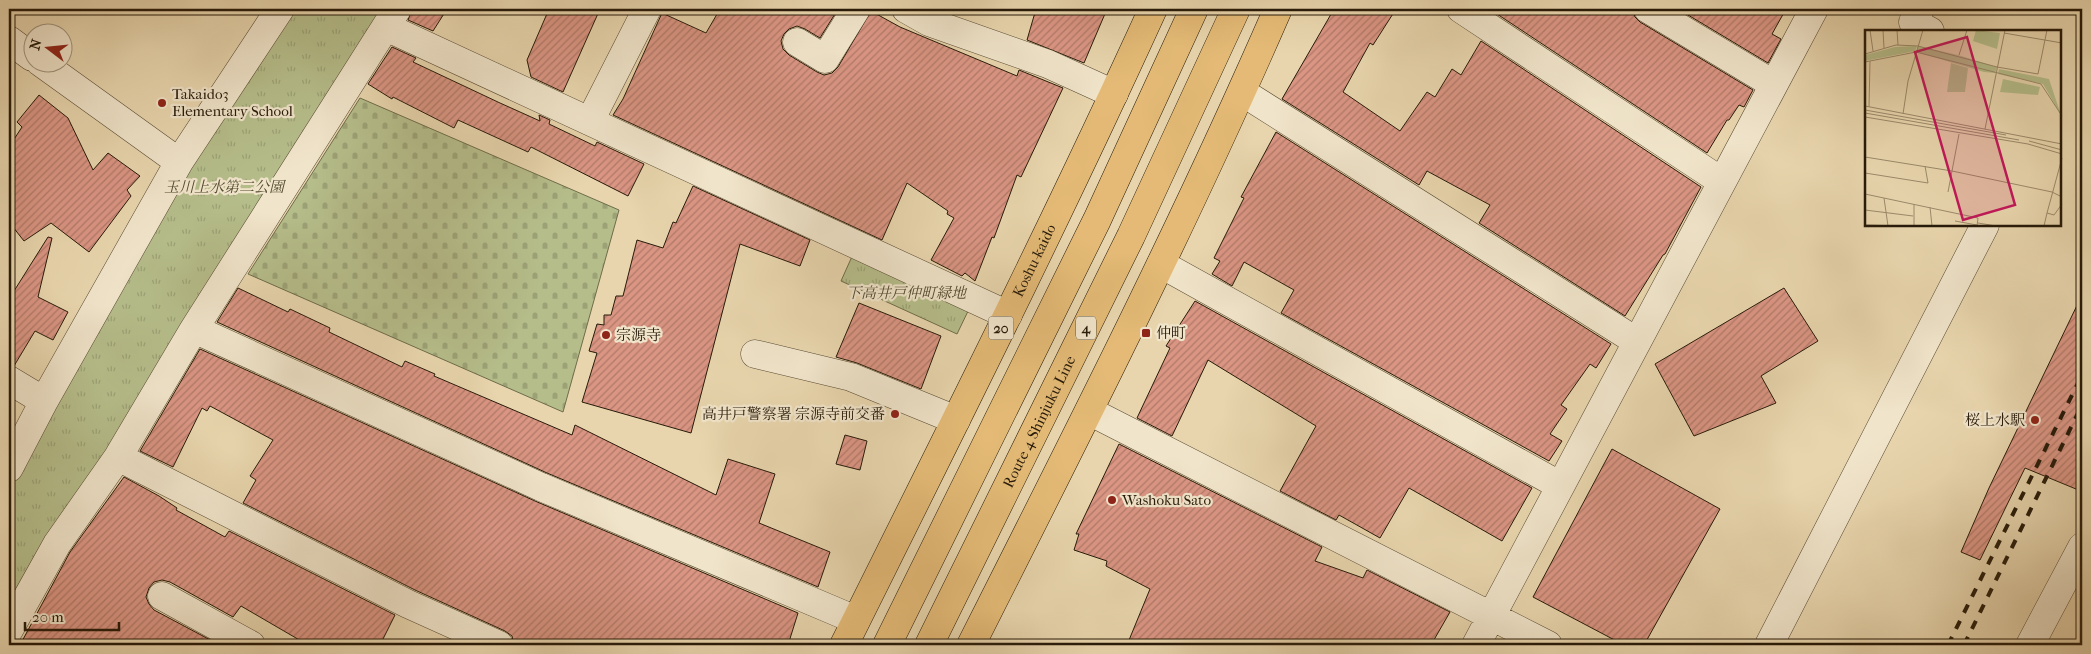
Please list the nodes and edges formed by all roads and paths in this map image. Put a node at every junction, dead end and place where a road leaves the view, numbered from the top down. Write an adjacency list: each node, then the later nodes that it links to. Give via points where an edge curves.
1 (280, 9): 23 (street)
2 (648, 9): 22 (street)
3 (856, 9): 16 (street, via 825,59)
4 (906, 9): 21 (street, via 928,22 1048,64)
5 (1153, 9): 21 (highway, Koshu-kaido / 20)
6 (1194, 9): 46 (highway, via 1097,220)
7 (1236, 9): 47 (highway, Route 4 Shinjuku Line / 4, via 1131,236)
8 (1278, 9): 20 (highway)
9 (1461, 9): 24 (street)
10 (1648, 9): 19 (street)
11 (1814, 9): 19 (street)
12 (1920, 9): 14 (street, via 1913,22)
13 (392, 18): 22 (street); 28 (street)
14 (1928, 30)
15 (9, 40): 17 (street)
16 (797, 42)
17 (22, 50)
18 (54, 72): 23 (street)
19 (1773, 84): 24 (street)
20 (1242, 92): 26 (highway); 29 (street)
21 (1114, 94): 27 (highway, Koshu-kaido / 20)
22 (590, 121): 27 (street)
23 (179, 162): 32 (street)
24 (1721, 181): 29 (street)
25 (1983, 226): 51 (street)
26 (1161, 264): 33 (highway); 37 (street)
27 (1008, 315): 34 (highway, Koshu-kaido / 20)
28 (194, 329): 35 (street); 41 (street, via 541,487)
29 (1636, 341): 37 (street)
30 (754, 354): 34 (street, via 851,377)
31 (9, 380): 32 (street)
32 (44, 401): 36 (street)
33 (1089, 411): 40 (street); 48 (highway)
34 (956, 420): 41 (highway, Koshu-kaido / 20)
35 (118, 457): 42 (street, via 57,544); 44 (street, via 408,604)
36 (9, 468)
37 (1559, 485): 40 (street)
38 (2082, 547): 52 (street)
39 (162, 596): 43 (street)
40 (1491, 615): 49 (street); 50 (street)
41 (856, 620): 45 (highway, Koshu-kaido / 20)
42 (9, 630)
43 (251, 645)
44 (499, 645)
45 (844, 645)
46 (887, 645)
47 (929, 645)
48 (972, 645)
49 (1476, 645)
50 (1548, 645)
51 (1769, 645)
52 (2030, 645)

